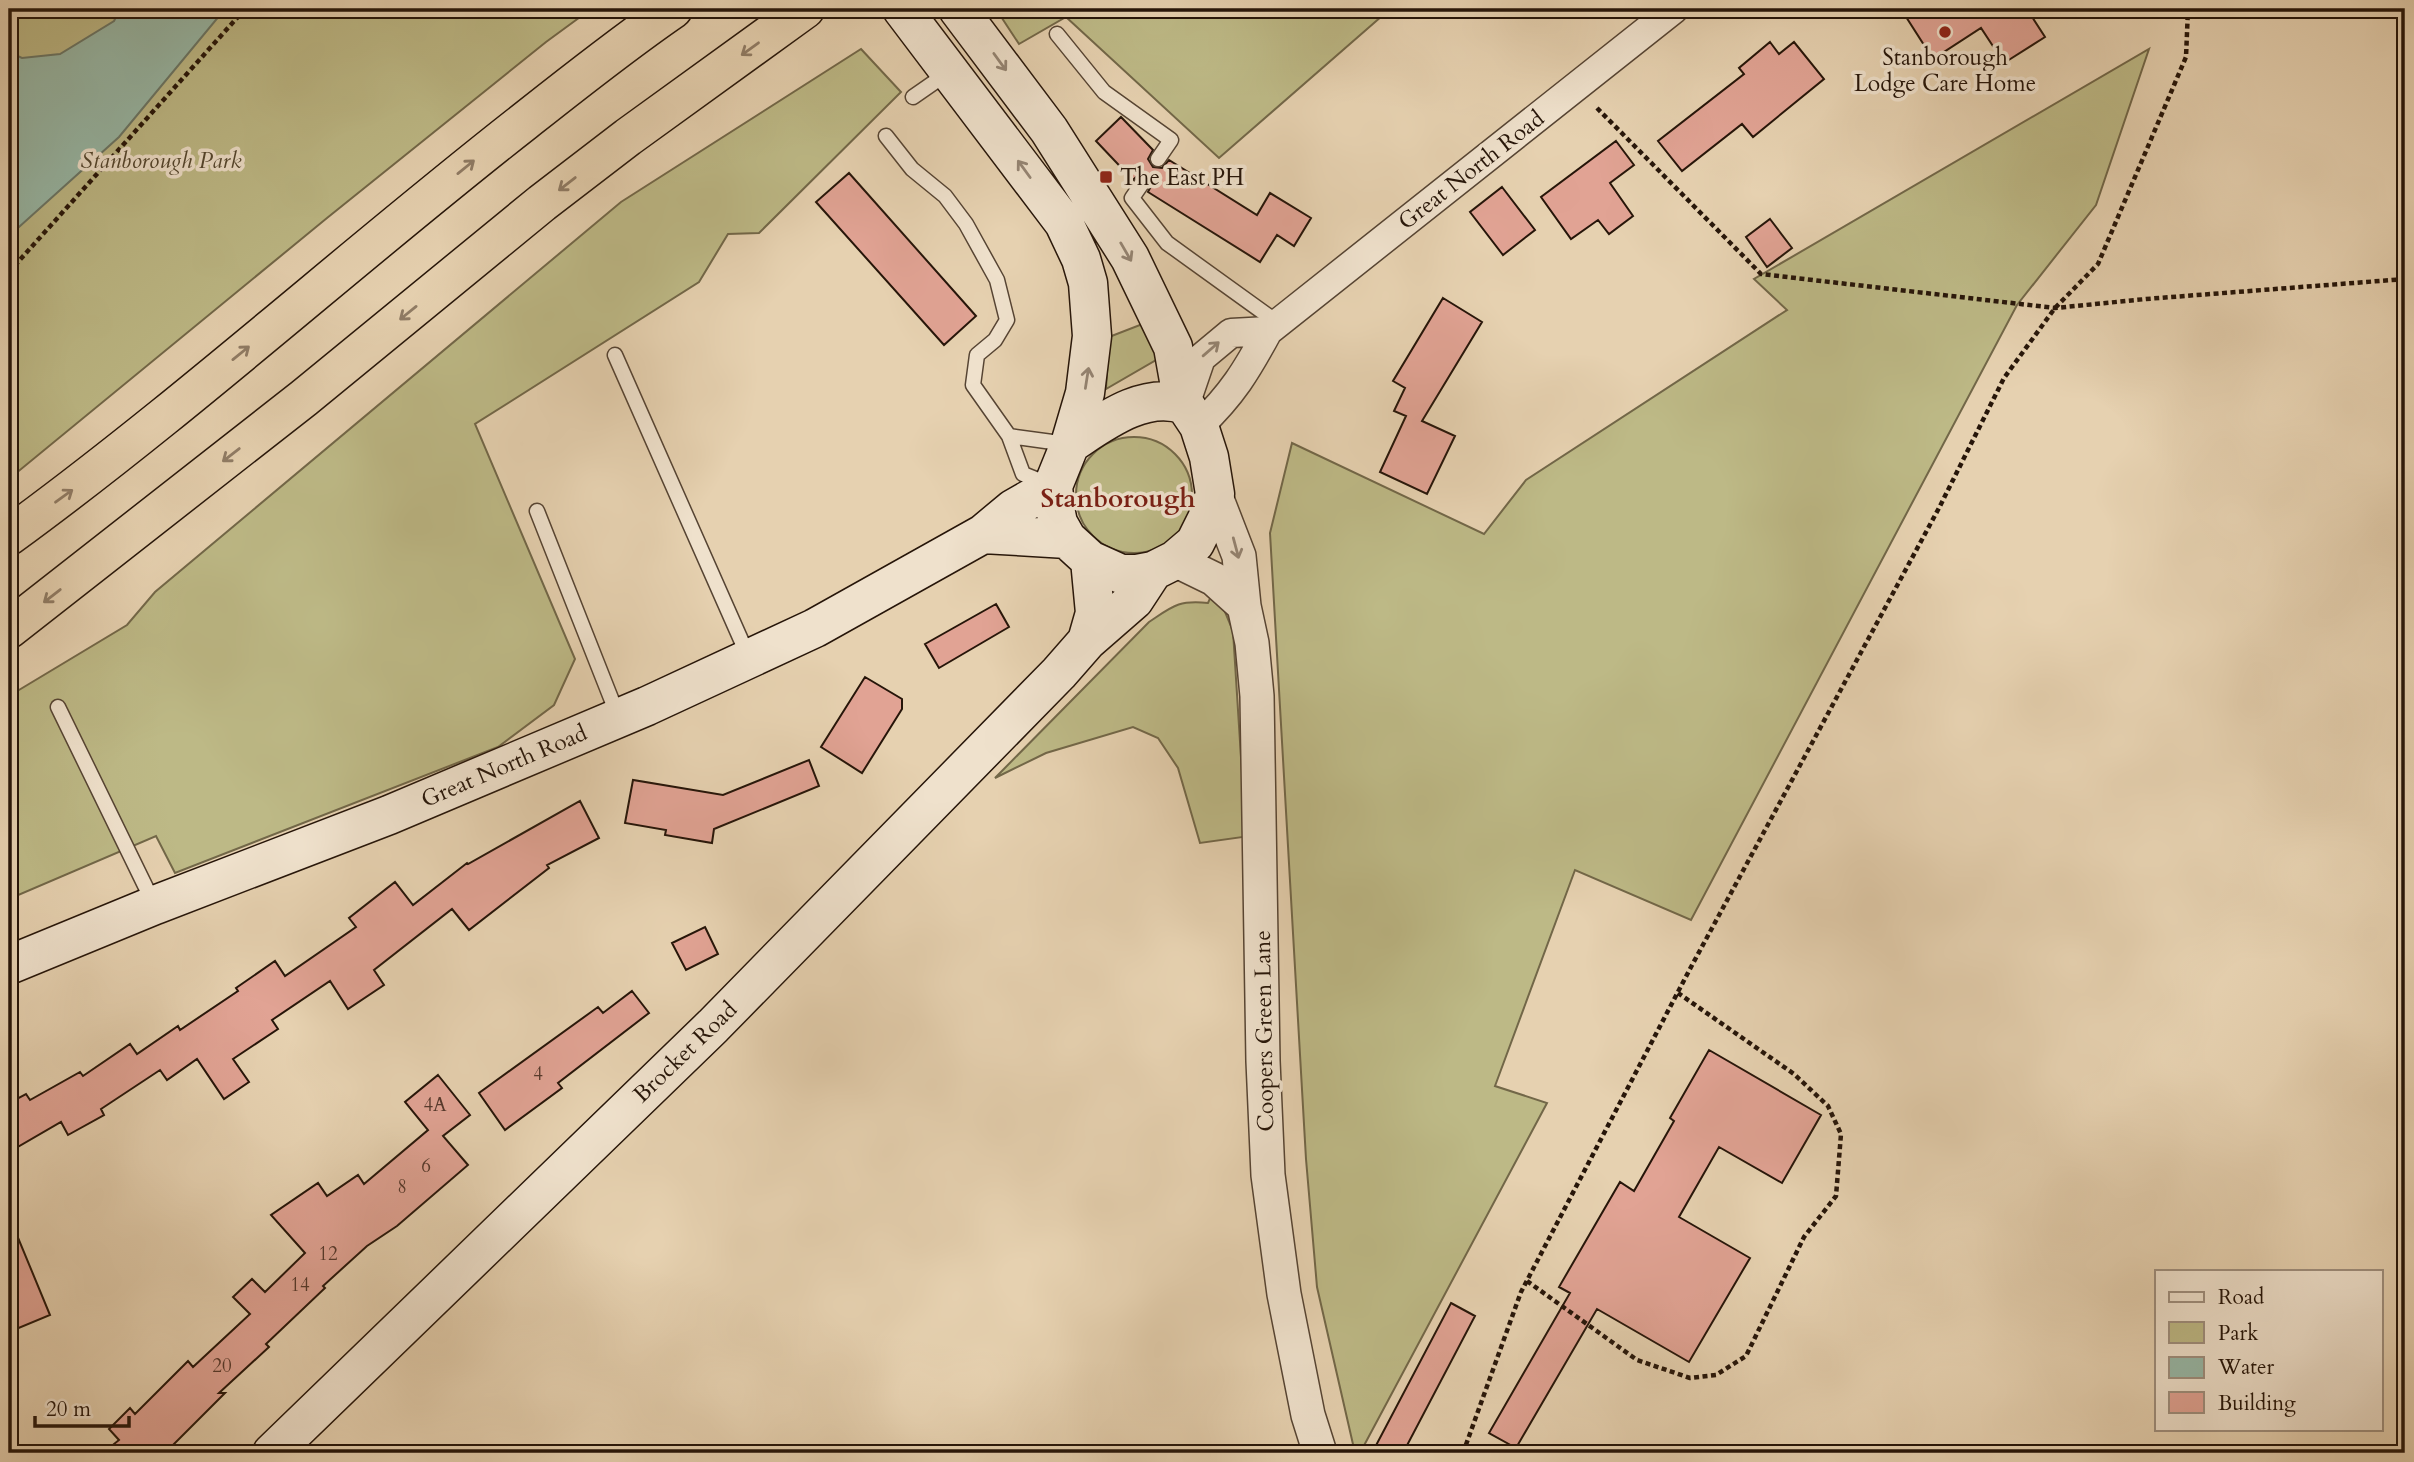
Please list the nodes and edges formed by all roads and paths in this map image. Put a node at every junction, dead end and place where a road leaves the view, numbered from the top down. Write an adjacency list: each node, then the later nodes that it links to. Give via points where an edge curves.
1 (245, 9): 15 (path)
2 (673, 9): 27 (highway, one-way to 2, via 487,150)
3 (805, 9): 31 (highway, one-way to 31, via 552,195 304,398)
4 (902, 9): 9 (main road)
5 (958, 9): 20 (main road, one-way to 20, via 1049,130 1130,258 1173,347)
6 (1674, 9): 10 (street, Great North Road)
7 (2188, 9): 17 (path, via 2186,57 2098,264)
8 (1057, 34): 13 (lane, via 1104,92 1171,141)
9 (950, 71): 11 (lane); 22 (main road, one-way to 9, via 1085,393 1091,336 1088,283 1081,259 1064,223)
10 (1576, 86): 17 (path, via 1761,274); 18 (street, Great North Road)
11 (913, 97)
12 (886, 135): 21 (lane, via 912,169 945,196 997,280 1007,320 995,340 977,355 973,385)
13 (1158, 159)
14 (1143, 182): 18 (lane, via 1132,198 1167,243)
15 (9, 272)
16 (2405, 279): 17 (path)
17 (2055, 308): 38 (path, via 2004,378)
18 (1273, 327): 20 (street, Great North Road, via 1224,403); 20 (street, one-way to 18, via 1200,358 1231,333)
19 (615, 355): 33 (lane)
20 (1189, 411): 22 (main road, via 1168,401 1139,405 1108,418); 24 (main road, via 1209,457)
21 (1009, 436): 22 (lane); 23 (lane, via 1023,474)
22 (1070, 444): 23 (main road)
23 (1053, 486): 26 (main road, Great North Road, via 1013,509); 28 (main road, via 1058,523)
24 (1215, 494): 29 (main road, via 1195,543); 30 (street, Coopers Green Lane, one-way to 30, via 1239,556)
25 (537, 511): 35 (lane)
26 (983, 534): 28 (main road); 33 (main road, Great North Road, via 815,628)
27 (9, 537)
28 (1079, 550): 29 (main road, via 1121,573); 32 (main road, via 1095,612)
29 (1164, 565): 30 (street, via 1214,579); 32 (main road, Brocket Road, via 1134,600)
30 (1244, 606): 41 (street, Coopers Green Lane, via 1256,696 1268,1175 1284,1294)
31 (9, 629)
32 (1087, 641): 40 (main road, Brocket Road, via 713,1026)
33 (749, 658): 35 (main road, Great North Road)
34 (58, 707): 36 (lane)
35 (618, 718): 36 (main road, Great North Road, via 389,815)
36 (155, 905): 37 (main road, Great North Road)
37 (9, 965)
38 (1678, 993): 39 (path); 39 (path, via 1794,1074 1828,1106 1841,1134 1836,1196 1804,1237 1745,1356 1716,1376 1690,1378 1637,1360)
39 (1527, 1281): 42 (path)
40 (272, 1453)
41 (1320, 1453)
42 (1463, 1453)

